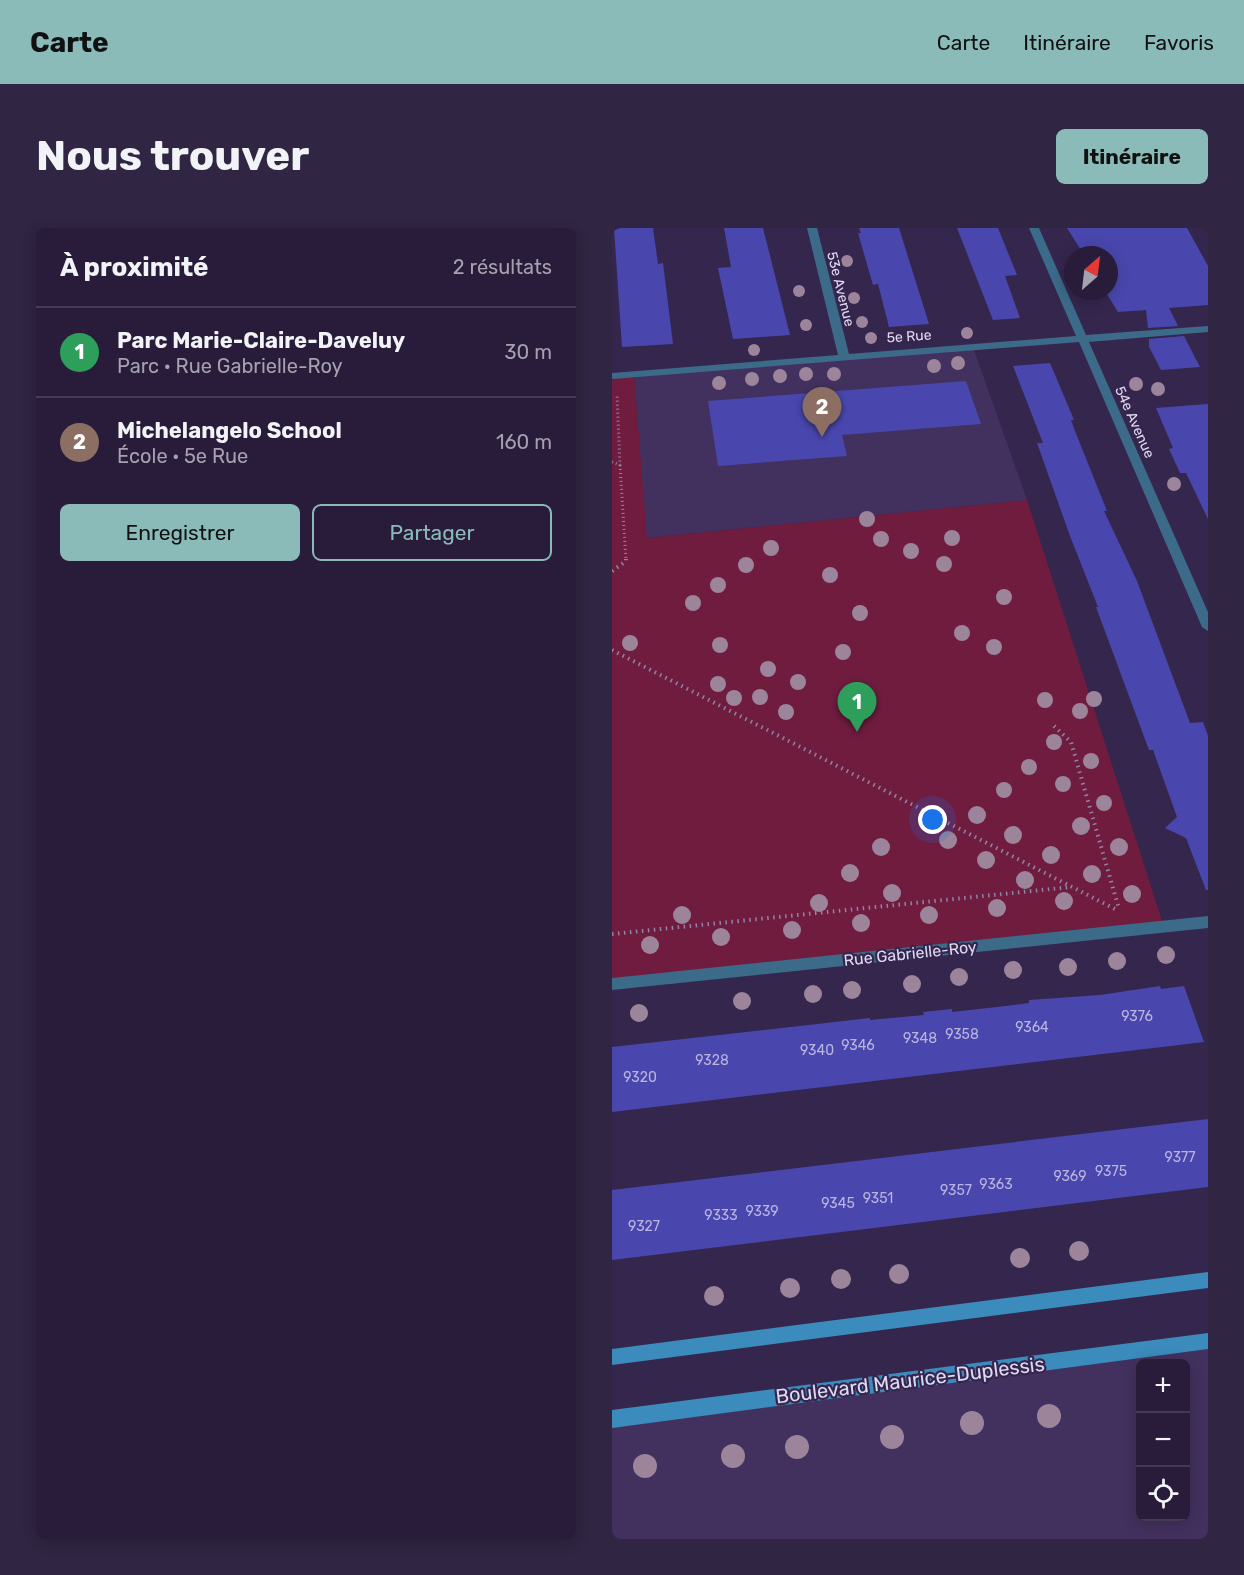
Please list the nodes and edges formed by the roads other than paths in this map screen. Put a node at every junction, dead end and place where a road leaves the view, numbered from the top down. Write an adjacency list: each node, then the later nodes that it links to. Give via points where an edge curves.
1 (812, 228): 5 (street, 53e Avenue)
2 (1034, 228): 4 (street, 54e Avenue)
3 (1208, 329): 4 (street, 5e Rue)
4 (1082, 338): 5 (street, 5e Rue); 7 (street, 54e Avenue)
5 (844, 356): 6 (street, 5e Rue)
6 (612, 376)
7 (1208, 627)
8 (1208, 922): 9 (street, Rue Gabrielle-Roy)
9 (612, 984)
10 (1208, 1280): 12 (street)
11 (1208, 1341): 13 (street, Boulevard Maurice-Duplessis)
12 (612, 1357)
13 (612, 1419)

